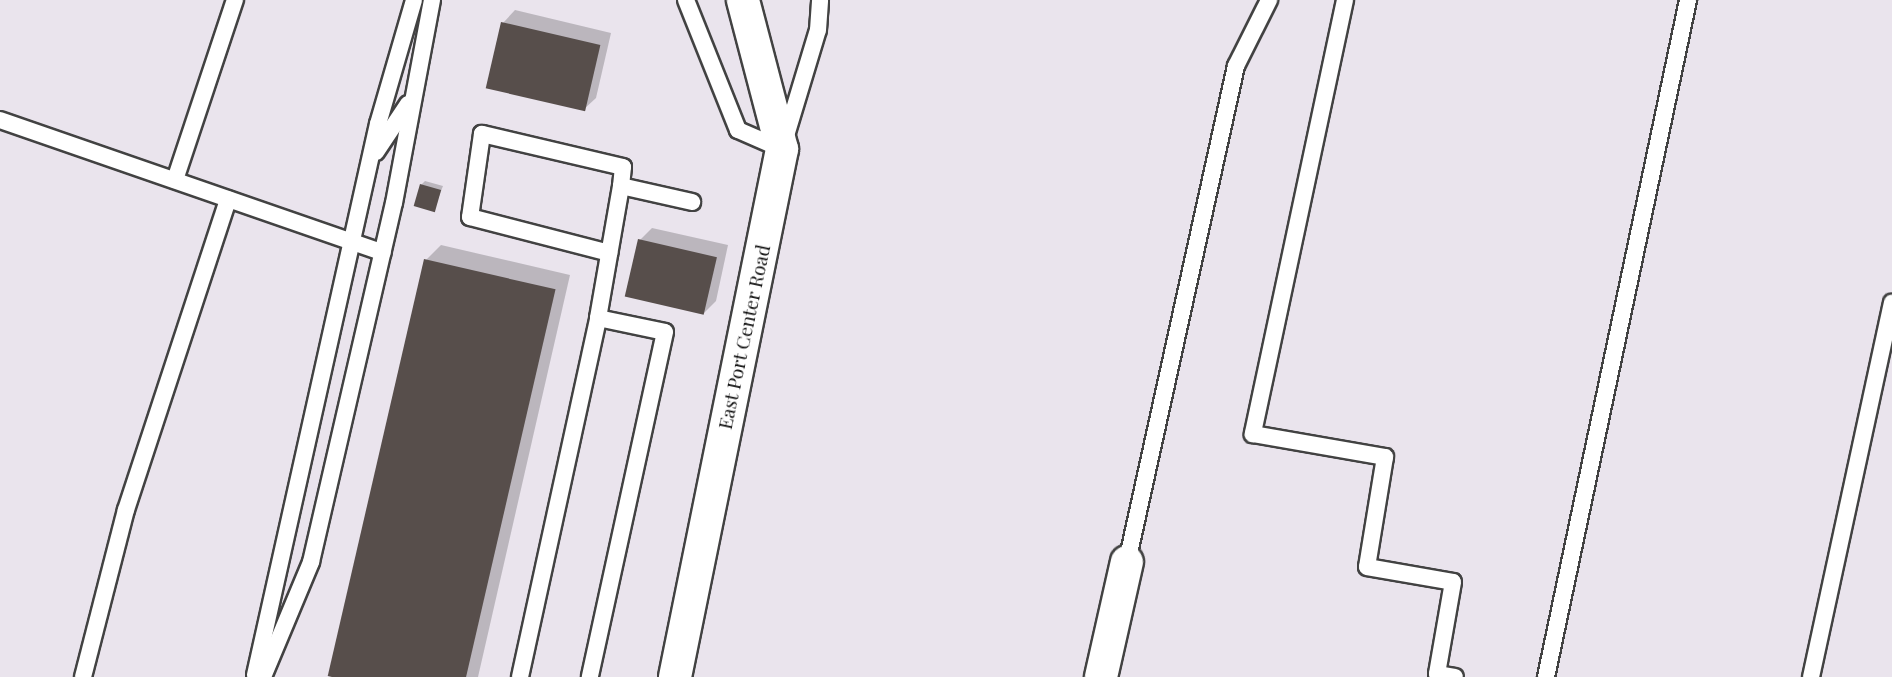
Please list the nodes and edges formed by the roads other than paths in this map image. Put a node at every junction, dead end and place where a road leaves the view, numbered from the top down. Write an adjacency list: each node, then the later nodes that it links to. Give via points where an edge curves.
1 (234, 0): 14 (lane)
2 (414, 0): 13 (lane)
3 (432, 0): 10 (lane)
4 (686, 0): 12 (lane, via 738,130)
5 (743, 0): 12 (street, East Port Center Road)
6 (820, 0): 12 (lane, via 818,30)
7 (1269, 0): 23 (lane, via 1236,66)
8 (1345, 0): 31 (lane, via 1254,434 1385,457 1367,567 1453,582 1437,674)
9 (1688, 0): 32 (lane)
10 (412, 99): 13 (lane); 19 (lane)
11 (0, 120): 14 (lane)
12 (782, 149): 29 (street, East Port Center Road)
13 (371, 159): 18 (lane)
14 (175, 180): 16 (lane)
15 (621, 186): 17 (lane); 20 (lane); 20 (lane, via 623,167 482,134 470,217)
16 (228, 199): 18 (lane); 24 (lane, via 126,509)
17 (692, 202)
18 (353, 242): 19 (lane); 25 (lane)
19 (383, 253): 26 (lane, via 311,562)
20 (609, 253): 22 (lane)
21 (1892, 303): 33 (lane)
22 (598, 317): 27 (lane); 28 (lane, via 665,332)
23 (1127, 562): 30 (street)
24 (83, 677)
25 (255, 677)
26 (263, 677)
27 (520, 677)
28 (590, 677)
29 (675, 677)
30 (1101, 677)
31 (1455, 677)
32 (1546, 677)
33 (1811, 677)

